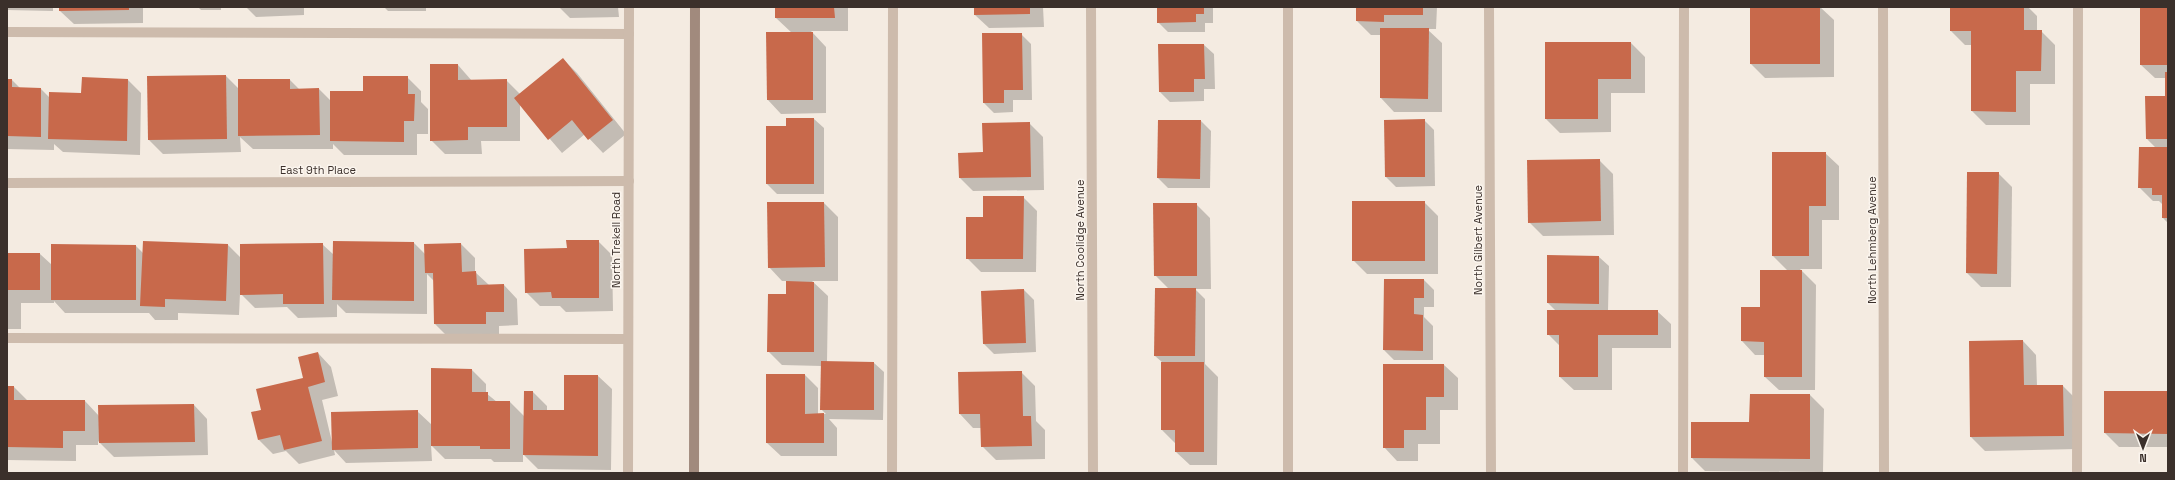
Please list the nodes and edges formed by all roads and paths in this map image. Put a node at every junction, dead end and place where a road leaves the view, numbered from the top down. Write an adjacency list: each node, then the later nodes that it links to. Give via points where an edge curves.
1 (630, 7): 11 (street, North Trekell Road)
2 (695, 7): 17 (main road)
3 (893, 7): 18 (street)
4 (1091, 7): 19 (street, North Coolidge Avenue)
5 (1288, 7): 20 (street)
6 (1489, 7): 21 (street, North Gilbert Avenue)
7 (1684, 7): 22 (street)
8 (1883, 7): 23 (street, North Lehmberg Avenue)
9 (2078, 7): 24 (street)
10 (7, 32): 11 (street)
11 (629, 34): 12 (street, North Trekell Road)
12 (629, 181): 13 (street, East 9th Place); 15 (street, North Trekell Road)
13 (7, 183)
14 (7, 338): 15 (street)
15 (628, 339): 16 (street, North Trekell Road)
16 (628, 473)
17 (694, 473)
18 (892, 473)
19 (1093, 473)
20 (1288, 473)
21 (1491, 473)
22 (1683, 473)
23 (1884, 473)
24 (2077, 473)

